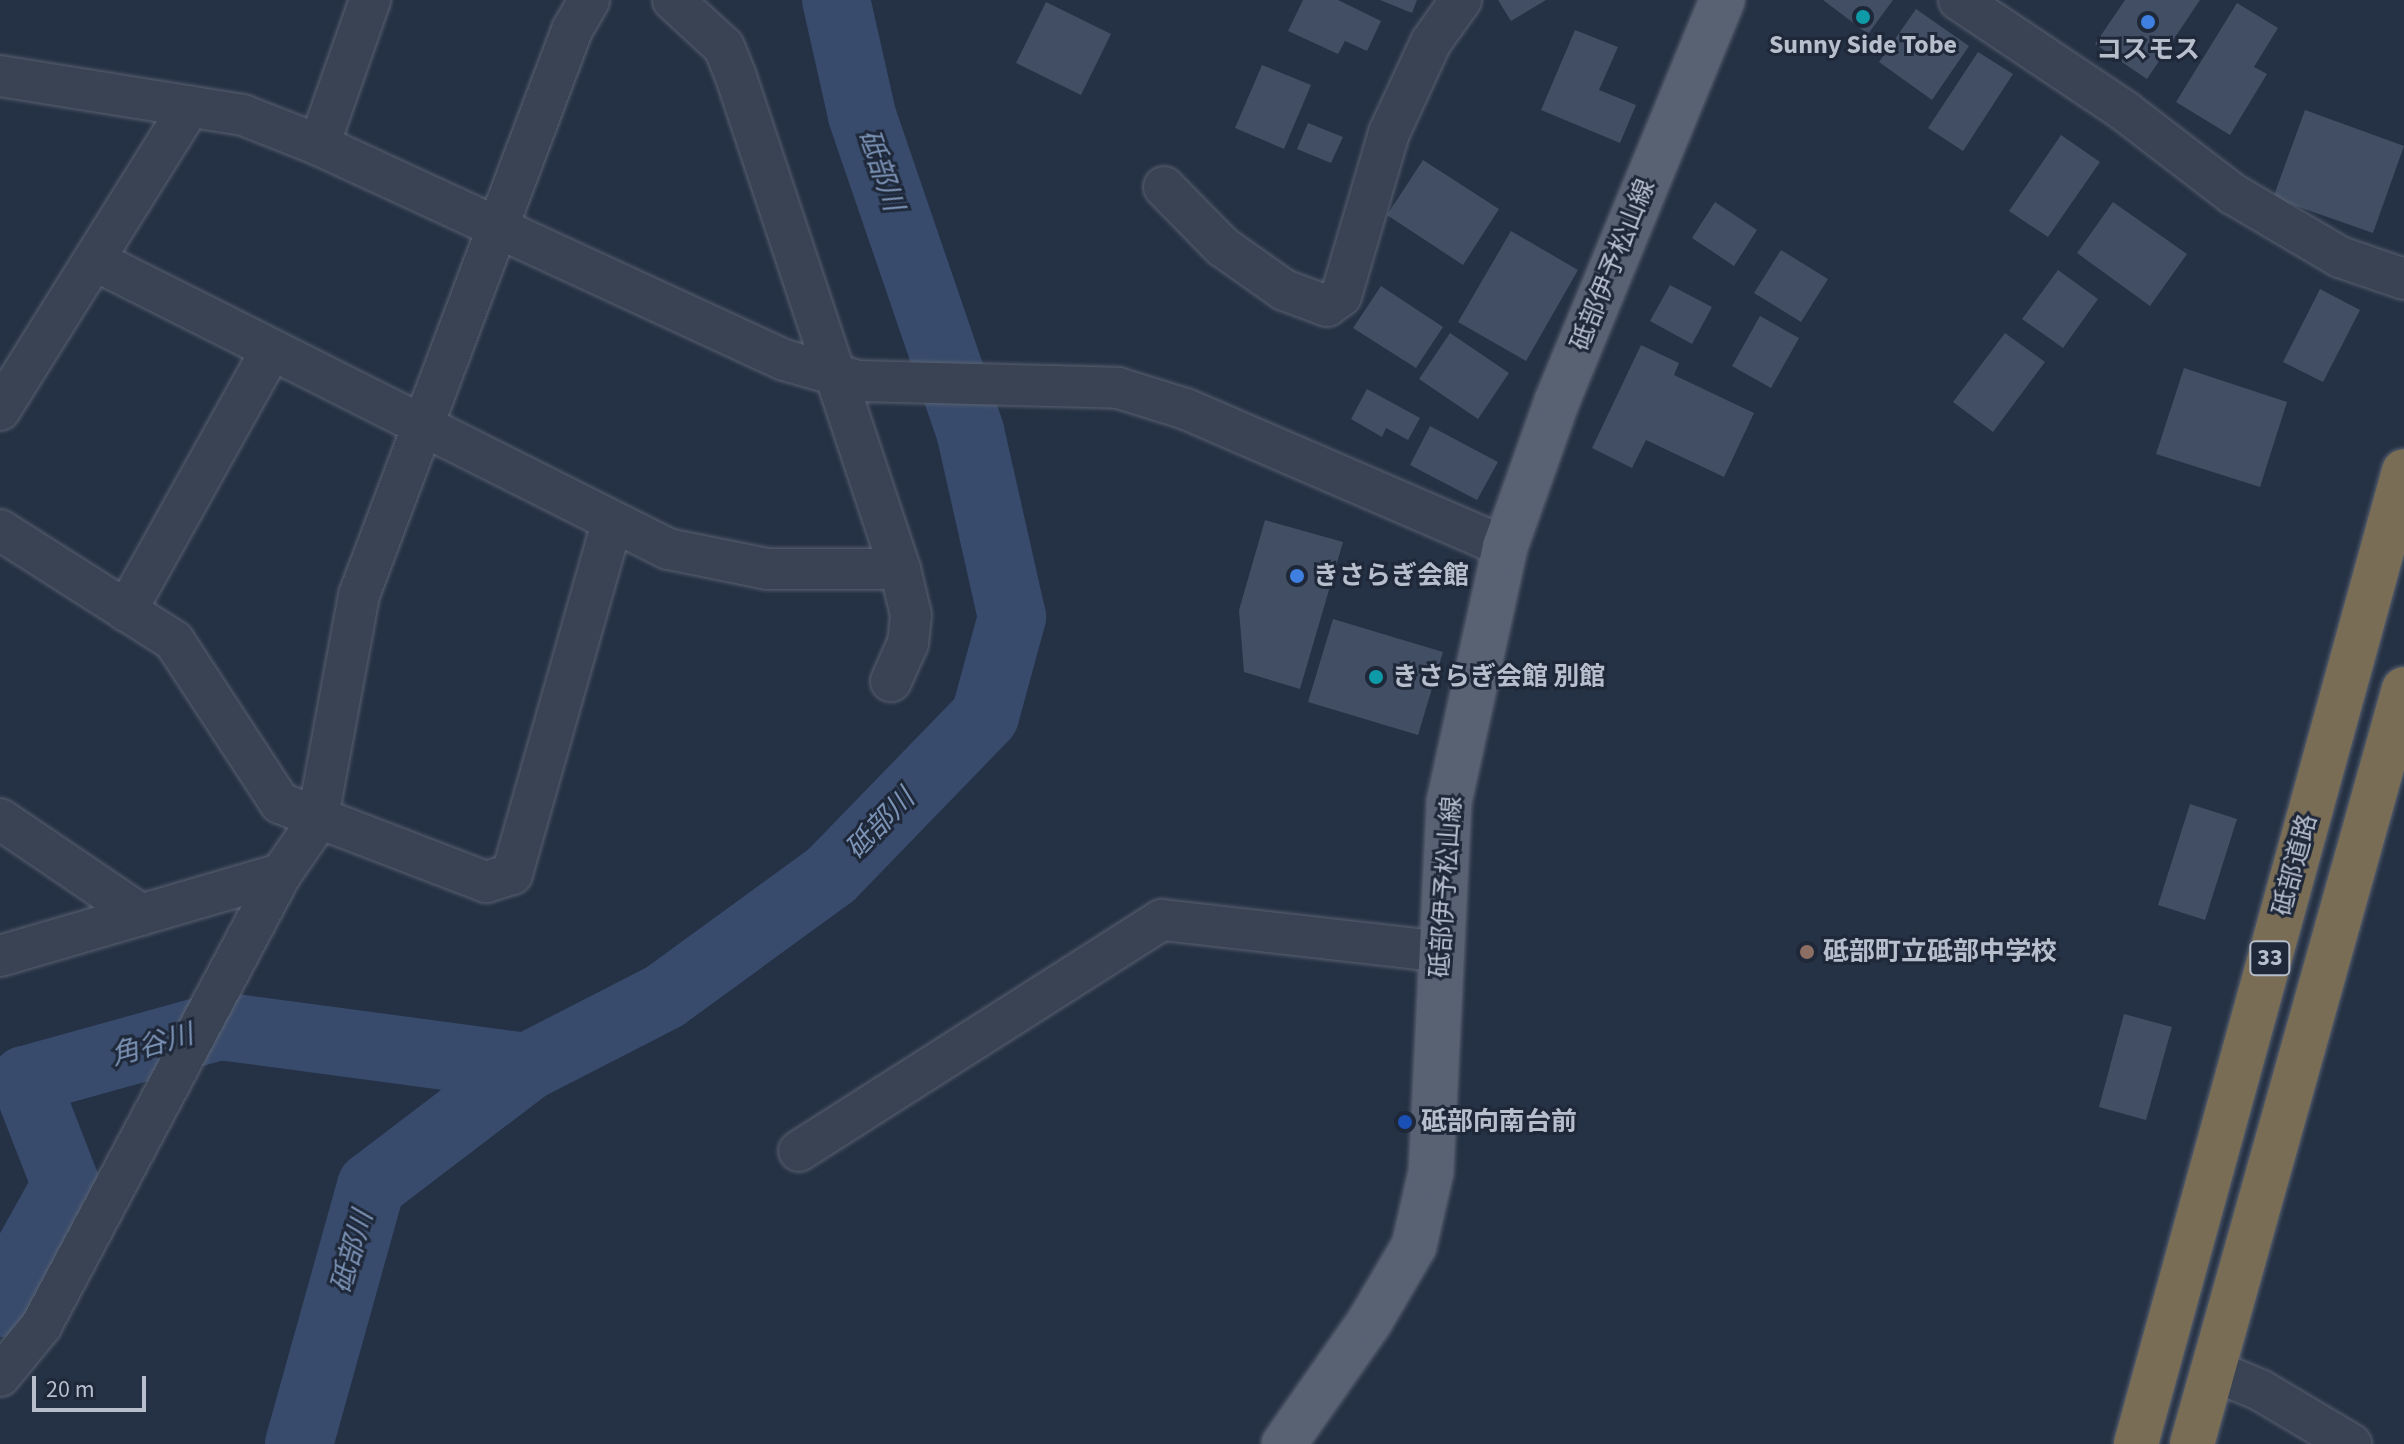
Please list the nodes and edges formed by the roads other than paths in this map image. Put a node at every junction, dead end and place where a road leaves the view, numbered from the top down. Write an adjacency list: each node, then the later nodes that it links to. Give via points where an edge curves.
1 (370, 0): 9 (street)
2 (589, 0): 11 (street, via 572,30)
3 (673, 0): 15 (street, via 724,47)
4 (1461, 0): 10 (street, via 1431,42 1389,133 1341,296 1327,306 1284,290 1223,247)
5 (1722, 0): 21 (main road, 砥部伊予松山線, via 1557,401)
6 (1959, 0): 13 (street, via 2126,112 2233,194 2340,257)
7 (0, 76): 8 (street)
8 (190, 106): 9 (street, via 243,115); 12 (street)
9 (319, 145): 11 (street)
10 (1164, 187)
11 (500, 227): 15 (street, via 784,360); 17 (street)
12 (94, 260): 14 (street); 16 (street)
13 (2404, 279)
14 (271, 350): 17 (street); 23 (street)
15 (847, 377): 21 (street, via 1118,388 1186,409); 22 (street)
16 (0, 410)
17 (423, 429): 19 (street); 27 (street, via 359,595)
18 (2404, 471): 36 (highway, 砥部道路 / 33)
19 (612, 522): 22 (street, via 668,549 767,569); 27 (street, via 512,874 486,882)
20 (0, 530): 23 (street)
21 (1505, 547): 30 (main road, 砥部伊予松山線, via 1449,802)
22 (900, 569): 24 (street, via 911,615 908,643)
23 (126, 611): 27 (street, via 174,641 280,803)
24 (891, 681)
25 (2404, 689): 33 (highway, 33)
26 (0, 819): 29 (street)
27 (317, 822): 28 (street)
28 (281, 874): 29 (street); 34 (street, via 41,1326)
29 (141, 915): 31 (street)
30 (1442, 952): 32 (street, via 1162,920); 35 (main road, 砥部伊予松山線, via 1431,1172 1414,1246 1370,1321)
31 (0, 956)
32 (799, 1151)
33 (2212, 1370): 37 (highway, 33); 38 (street, via 2260,1390)
34 (0, 1376)
35 (1284, 1444)
36 (2136, 1444)
37 (2192, 1444)
38 (2351, 1444)

